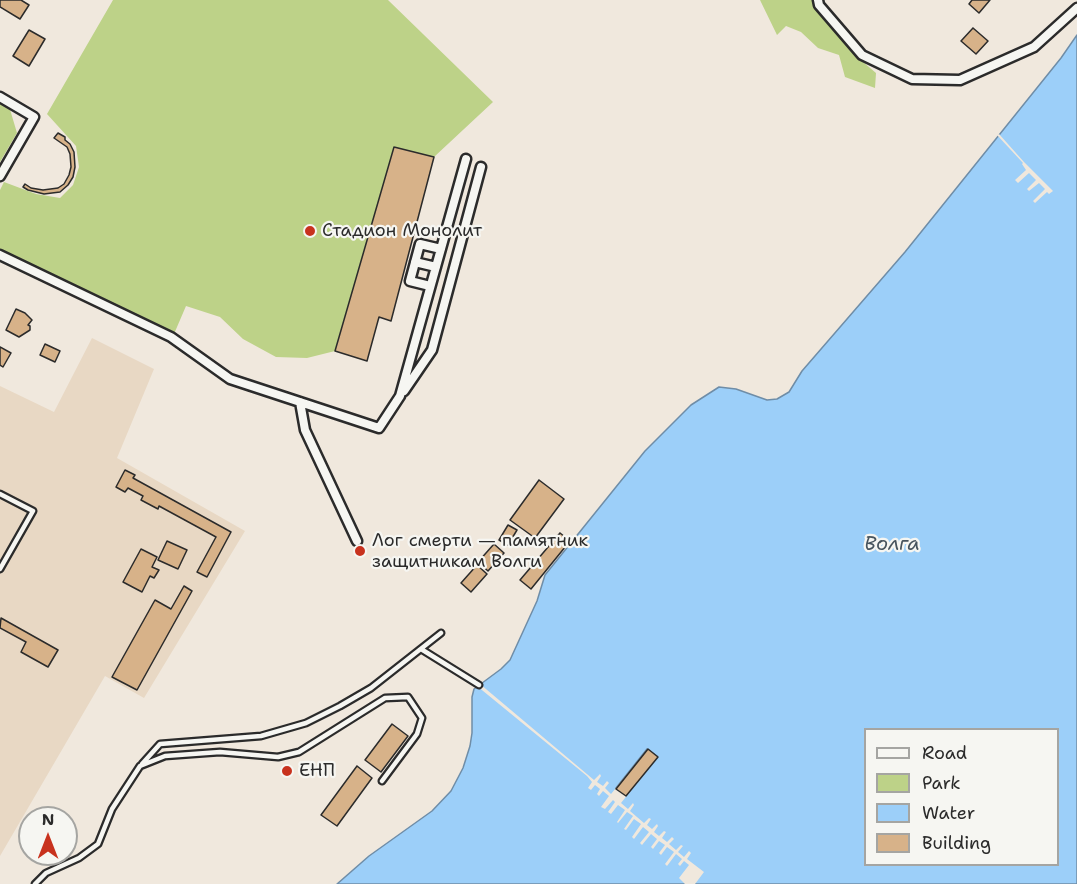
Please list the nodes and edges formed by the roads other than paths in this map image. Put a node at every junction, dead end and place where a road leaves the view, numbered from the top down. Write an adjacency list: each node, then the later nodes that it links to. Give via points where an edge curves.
1 (818, 0): 2 (street, via 862,56 912,79 960,80 1034,48)
2 (1077, 8)
3 (0, 97): 6 (street, via 34,117)
4 (466, 159): 7 (street)
5 (481, 167): 13 (street)
6 (0, 176)
7 (441, 249): 9 (street, via 420,244); 10 (street)
8 (0, 255): 15 (street, via 171,337 230,379)
9 (415, 262): 10 (street); 11 (street, via 410,281)
10 (436, 267): 11 (street)
11 (430, 286): 12 (street)
12 (414, 345): 13 (street); 14 (street)
13 (432, 350): 14 (street)
14 (400, 396): 15 (street, via 379,428)
15 (300, 402): 17 (street, via 305,430)
16 (0, 494): 18 (lane, via 33,511)
17 (357, 541)
18 (0, 569)
19 (441, 633): 20 (lane)
20 (421, 649): 21 (lane); 22 (lane, via 371,688 306,723 261,736 160,744)
21 (479, 685)
22 (140, 766): 23 (lane, via 165,756 220,752 278,757 299,752 385,698 408,698 422,718 417,734); 24 (lane, via 112,809 98,844 80,858 46,873)
23 (382, 781)
24 (36, 884)

